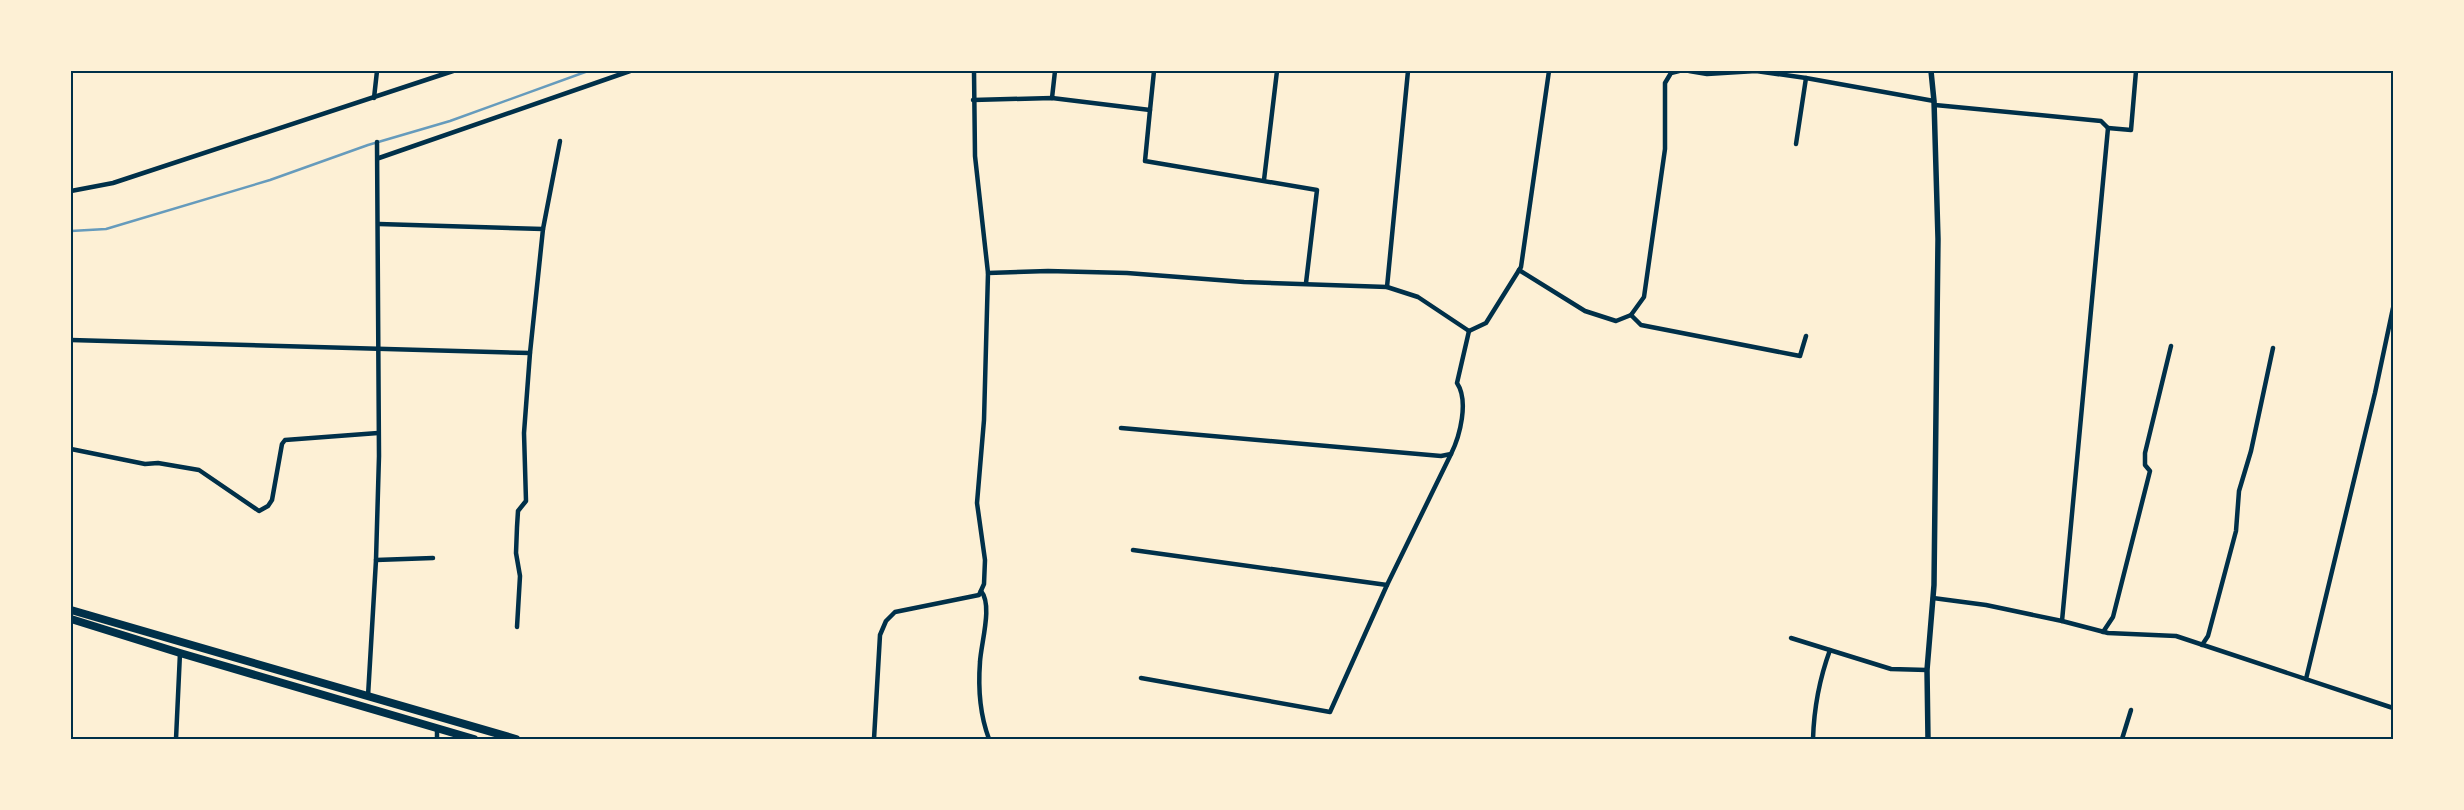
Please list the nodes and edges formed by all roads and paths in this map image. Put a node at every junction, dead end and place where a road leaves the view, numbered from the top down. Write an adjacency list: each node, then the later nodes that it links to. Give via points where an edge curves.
1 (377, 71): 15 (street)
2 (453, 71): 15 (street)
3 (630, 71): 24 (street)
4 (974, 71): 17 (street)
5 (1055, 71): 16 (street)
6 (1154, 71): 19 (street)
7 (1277, 71): 25 (street)
8 (1408, 71): 32 (street)
9 (1549, 71): 29 (street)
10 (1679, 71): 34 (street, via 1671,73 1665,83 1665,149 1644,297)
11 (1689, 71): 14 (street, via 1707,74 1756,72)
12 (1932, 71): 18 (street)
13 (2136, 71): 20 (street, via 2131,130)
14 (1806, 78): 18 (street); 23 (street)
15 (374, 98): 26 (street, via 113,184)
16 (1052, 98): 17 (street); 19 (street)
17 (972, 100): 30 (street)
18 (1935, 103): 20 (street, via 2102,121); 51 (street, via 1938,239)
19 (1150, 110): 25 (street, via 1145,161)
20 (2108, 128): 54 (street)
21 (560, 140): 28 (street)
22 (377, 142): 24 (street)
23 (1796, 144)
24 (379, 158): 27 (street)
25 (1264, 180): 31 (street, via 1317,190)
26 (71, 191)
27 (379, 224): 28 (street); 40 (street)
28 (543, 230): 41 (street)
29 (1519, 270): 34 (street, via 1585,311 1616,321); 35 (street, via 1486,323)
30 (988, 273): 31 (street, via 1127,273); 50 (street, via 984,420 977,503 985,560)
31 (1306, 283): 32 (street)
32 (1387, 286): 35 (street, via 1418,297)
33 (2393, 308): 63 (street)
34 (1631, 315): 36 (street, via 1641,325 1800,356)
35 (1469, 331): 45 (street, via 1457,383 1462,390 1463,406 1457,443)
36 (1806, 336)
37 (71, 340): 40 (street)
38 (2171, 346): 56 (street, via 2145,453 2145,465 2150,471 2138,528 2113,617)
39 (2273, 348): 58 (street, via 2239,491 2236,531 2208,636)
40 (377, 349): 41 (street); 43 (street)
41 (530, 353): 55 (street, via 524,433 526,501 518,511 517,527 516,553 520,576)
42 (1121, 428): 45 (street, via 1441,456)
43 (378, 433): 44 (street, via 285,440 272,500 259,511 199,470 145,464); 48 (street)
44 (71, 449)
45 (1451, 454): 49 (street)
46 (1133, 550): 49 (street)
47 (433, 558): 48 (street)
48 (376, 560): 64 (street)
49 (1387, 585): 62 (street, via 1330,712)
50 (981, 591): 72 (street, via 978,595 895,612 886,621 880,635); 73 (street, via 986,597 980,664 981,696 983,723)
51 (1933, 598): 54 (street); 61 (street)
52 (71, 610): 64 (highway)
53 (71, 619): 60 (highway)
54 (2062, 620): 56 (street)
55 (518, 627)
56 (2103, 632): 58 (street, via 2176,636)
57 (1791, 638): 59 (street)
58 (2202, 645): 63 (street)
59 (1830, 650): 61 (street, via 1891,669); 74 (street, via 1814,706)
60 (180, 653): 67 (highway); 68 (street)
61 (1927, 670): 75 (street)
62 (1141, 678)
63 (2306, 679): 65 (street)
64 (368, 696): 71 (highway)
65 (2393, 708)
66 (2131, 710): 76 (street)
67 (437, 728): 69 (street); 70 (highway)
68 (176, 739)
69 (437, 739)
70 (474, 739)
71 (516, 739)
72 (874, 739)
73 (989, 739)
74 (1813, 739)
75 (1928, 739)
76 (2122, 739)

